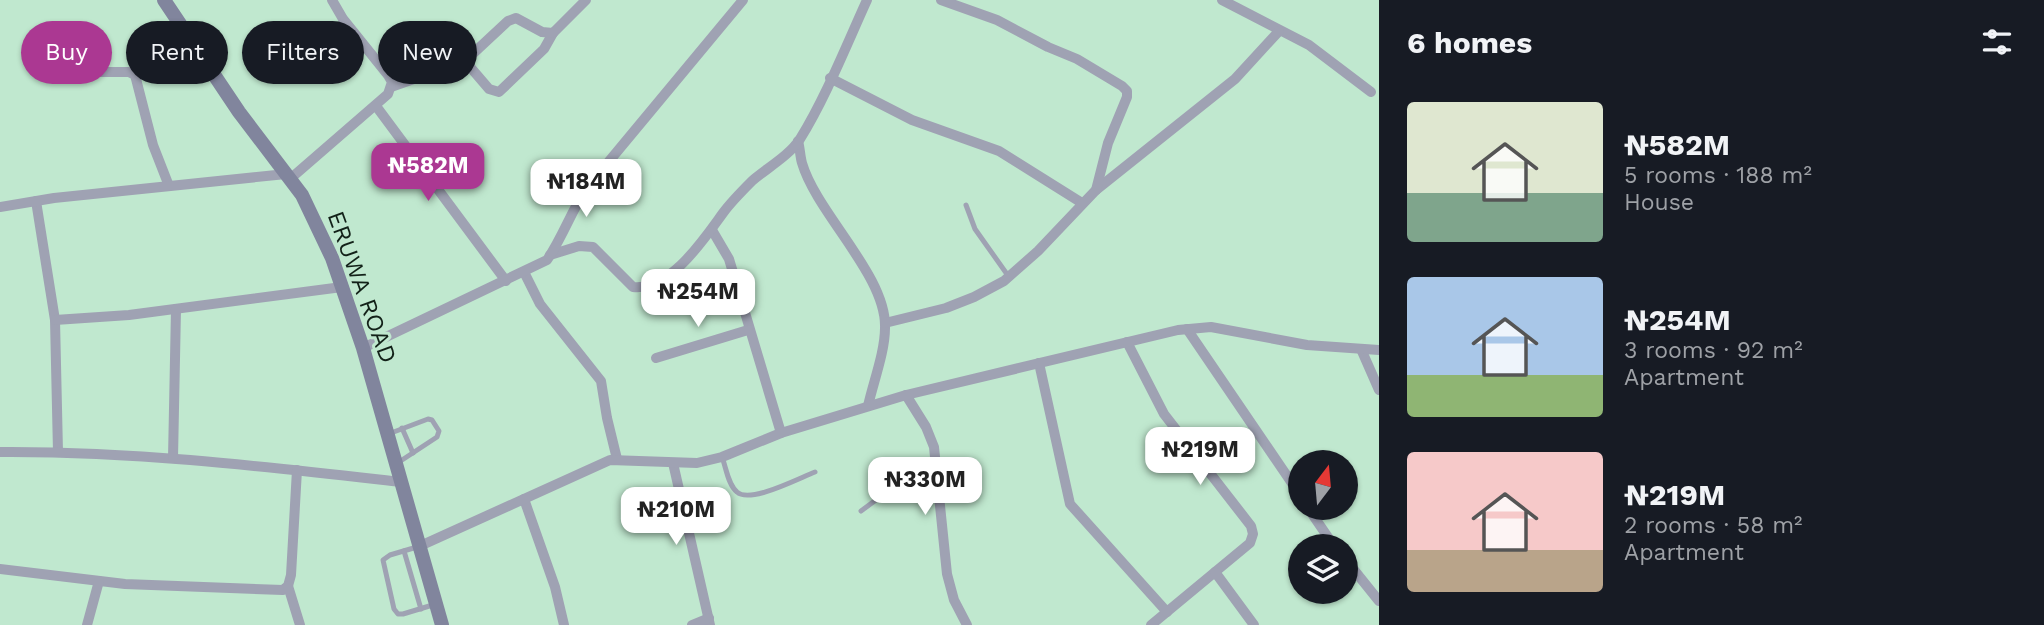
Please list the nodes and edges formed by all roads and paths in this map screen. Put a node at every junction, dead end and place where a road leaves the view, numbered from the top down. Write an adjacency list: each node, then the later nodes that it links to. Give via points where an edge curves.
1 (164, 0): 19 (main road, ERUWA ROAD)
2 (332, 0): 15 (street, via 388,75)
3 (586, 0): 9 (street)
4 (743, 0): 27 (street, via 586,189)
5 (867, 0): 13 (street)
6 (941, 0): 21 (street, via 997,20 1077,59 1127,92)
7 (1222, 0): 8 (street)
8 (1279, 31): 16 (street, via 1309,45); 21 (street, via 1235,79)
9 (554, 33): 10 (street, via 516,18 508,20); 12 (street, via 544,49 499,92 489,89)
10 (477, 50)
11 (112, 72): 20 (street, via 135,75)
12 (477, 74)
13 (830, 78): 18 (street); 23 (street, via 912,120 999,150)
14 (400, 84): 15 (street)
15 (391, 87): 17 (street)
16 (1371, 92)
17 (376, 106): 19 (street); 30 (street)
18 (799, 141): 26 (street, via 751,182); 34 (street, via 802,163 876,289)
19 (288, 176): 20 (street); 31 (main road, ERUWA ROAD, via 314,218)
20 (169, 186): 22 (street)
21 (1096, 190): 23 (street)
22 (36, 201): 25 (street); 33 (street)
23 (1082, 203): 29 (street)
24 (966, 205): 29 (lane, via 975,229)
25 (0, 207)
26 (712, 230): 27 (street, via 686,262 641,288 632,286 593,247 579,246); 35 (street, via 729,259)
27 (550, 255): 28 (street)
28 (524, 272): 30 (street); 55 (street, via 540,304 604,388)
29 (1009, 277): 34 (street, via 974,298)
30 (506, 281): 38 (street)
31 (342, 287): 32 (street); 38 (main road, ERUWA ROAD)
32 (176, 309): 33 (street); 54 (street)
33 (55, 320): 50 (street)
34 (885, 323): 45 (street)
35 (748, 330): 41 (street); 47 (street)
36 (1187, 330): 37 (street); 39 (street, via 1212,327 1307,345); 60 (street)
37 (1127, 342): 42 (street); 67 (street, via 1164,414 1251,526 1250,543)
38 (363, 348): 48 (main road, ERUWA ROAD)
39 (1361, 349): 40 (street); 43 (street)
40 (1379, 350)
41 (656, 358)
42 (1039, 363): 44 (street); 74 (street, via 1070,504)
43 (1379, 390)
44 (906, 395): 45 (street); 52 (street, via 926,427)
45 (868, 406): 47 (street)
46 (402, 428): 48 (lane); 51 (lane); 51 (lane, via 428,419 439,431)
47 (781, 433): 53 (street)
48 (388, 435): 57 (main road, ERUWA ROAD)
49 (0, 452): 50 (street)
50 (58, 452): 54 (street)
51 (412, 453): 57 (lane)
52 (935, 456): 63 (lane); 81 (street, via 947,574)
53 (722, 457): 56 (street); 59 (lane, via 735,491 742,495 757,495)
54 (173, 458): 58 (street)
55 (617, 459): 56 (street); 62 (street)
56 (673, 463): 75 (street)
57 (396, 464): 61 (main road, ERUWA ROAD)
58 (297, 470): 61 (street); 70 (street)
59 (814, 472)
60 (1288, 477)
61 (401, 482): 64 (main road, ERUWA ROAD)
62 (524, 499): 64 (street); 79 (street)
63 (861, 511)
64 (420, 546): 65 (lane); 72 (main road, ERUWA ROAD)
65 (404, 551): 73 (lane); 73 (lane, via 386,556 383,563 394,609 403,614)
66 (0, 569): 69 (street)
67 (1215, 572): 74 (street); 83 (street)
68 (1358, 576): 71 (street)
69 (99, 581): 70 (street, via 266,590); 76 (street)
70 (288, 586): 77 (street)
71 (1379, 601)
72 (436, 604): 73 (lane); 78 (main road, ERUWA ROAD)
73 (421, 608)
74 (1167, 612): 82 (street)
75 (709, 622): 80 (street)
76 (87, 625)
77 (300, 625)
78 (442, 625)
79 (564, 625)
80 (692, 625)
81 (967, 625)
82 (1151, 625)
83 (1254, 625)

